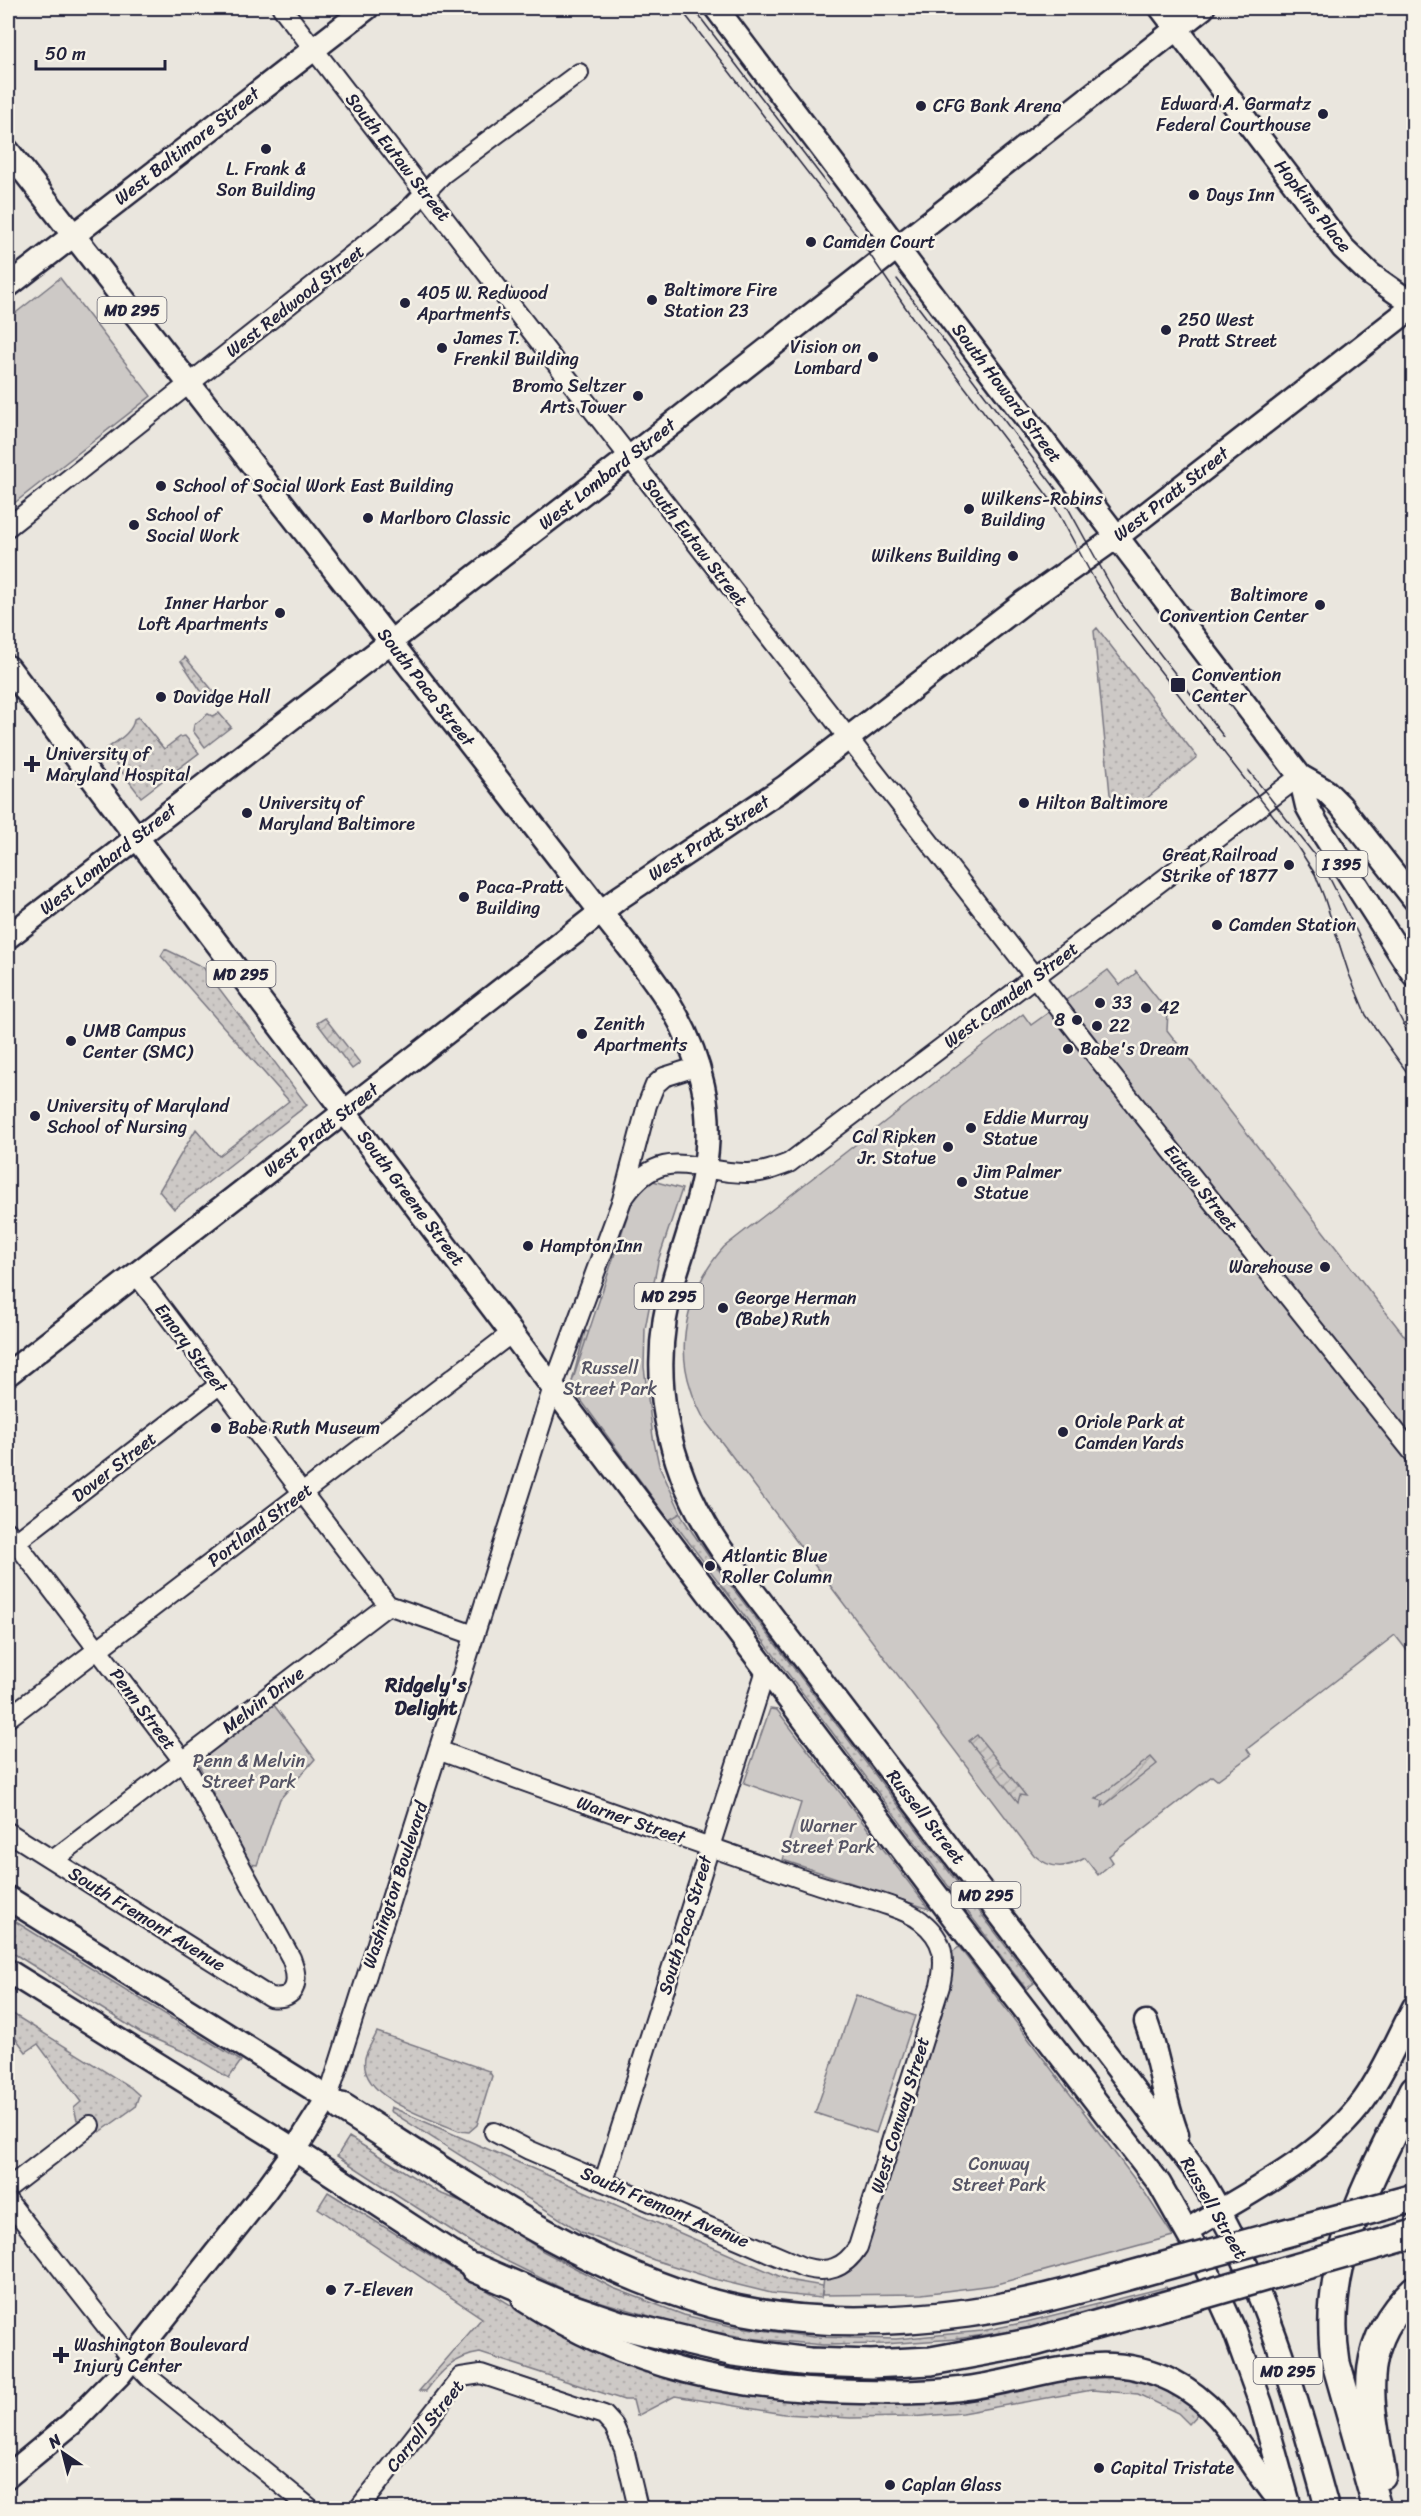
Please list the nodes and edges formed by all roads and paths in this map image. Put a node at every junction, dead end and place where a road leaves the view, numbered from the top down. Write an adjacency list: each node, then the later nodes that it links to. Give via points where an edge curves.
1 (282, 8): 7 (street, South Eutaw Street)
2 (367, 8): 7 (main road, West Baltimore Street)
3 (716, 8): 12 (main road, South Howard Street)
4 (1161, 8): 6 (main road, Hopkins Place)
5 (1203, 8): 6 (main road, West Lombard Street)
6 (1177, 28): 12 (main road, West Lombard Street); 14 (main road, Hopkins Place, via 1343,248)
7 (313, 48): 10 (street, South Eutaw Street); 11 (main road, West Baltimore Street)
8 (579, 73): 10 (street, West Redwood Street, via 443,174)
9 (8, 151): 11 (main road, MD 295)
10 (425, 193): 15 (street, West Redwood Street); 16 (street, South Eutaw Street)
11 (74, 235): 13 (main road, West Baltimore Street); 15 (main road, South Paca Street / MD 295)
12 (897, 248): 16 (main road, West Lombard Street); 18 (main road, South Howard Street)
13 (8, 286)
14 (1413, 306): 18 (main road, West Pratt Street)
15 (190, 384): 17 (street, West Redwood Street); 19 (main road, South Paca Street / MD 295)
16 (629, 457): 19 (main road, West Lombard Street); 21 (street, South Eutaw Street)
17 (8, 527)
18 (1118, 536): 21 (main road, West Pratt Street, via 1023,603); 22 (main road, South Howard Street)
19 (390, 641): 23 (main road, West Lombard Street); 25 (main road, South Paca Street / MD 295)
20 (8, 667): 23 (main road, South Greene Street / MD 295)
21 (849, 737): 25 (main road, West Pratt Street, via 753,809 665,865); 28 (street, South Eutaw Street)
22 (1300, 776): 24 (main road, South Howard Street / I 395, via 1341,806); 27 (main road, South Howard Street / I 395, via 1307,806 1317,824); 28 (street, West Camden Street)
23 (136, 837): 26 (main road, West Lombard Street); 30 (main road, South Greene Street / MD 295)
24 (1413, 899)
25 (601, 912): 29 (main road, South Paca Street / MD 295, via 675,1009); 30 (main road, West Pratt Street)
26 (8, 937)
27 (1413, 975)
28 (1035, 977): 31 (street, West Camden Street, via 789,1163 748,1173); 38 (street, Eutaw Street)
29 (699, 1066): 31 (main road, South Paca Street / MD 295, via 707,1112); 32 (street, Washington Boulevard, via 664,1077 655,1085)
30 (345, 1112): 33 (main road, West Pratt Street); 34 (main road, South Greene Street / MD 295)
31 (706, 1168): 32 (street, Washington Boulevard, via 677,1164 653,1169 634,1183); 62 (main road, Russell Street / MD 295, via 668,1301 661,1361 671,1445 696,1509 788,1638)
32 (622, 1200): 37 (street, Washington Boulevard)
33 (136, 1274): 35 (main road, West Pratt Street); 36 (street, Emory Street)
34 (513, 1332): 37 (main road, South Greene Street / MD 295); 39 (street, Portland Street)
35 (8, 1374)
36 (219, 1385): 39 (street, Emory Street); 40 (street, Dover Street)
37 (553, 1387): 42 (street, Washington Boulevard); 44 (main road, Russell Street / MD 295)
38 (1413, 1454)
39 (302, 1494): 41 (street, Emory Street); 43 (street, Portland Street)
40 (10, 1541): 43 (street, Penn Street)
41 (388, 1605): 42 (street); 47 (street, Melvin Drive)
42 (474, 1635): 46 (street, Washington Boulevard)
43 (98, 1649): 45 (street, Portland Street); 47 (street, Penn Street)
44 (766, 1670): 49 (street, South Paca Street); 68 (main road, Russell Street / MD 295, via 1121,2132)
45 (8, 1718)
46 (438, 1750): 49 (street, Warner Street); 58 (street, Washington Boulevard)
47 (183, 1761): 50 (street, Melvin Drive); 54 (street, Penn Street, via 291,1958 296,1982)
48 (8, 1832): 50 (street, South Fremont Avenue)
49 (710, 1847): 52 (street, Warner Street, via 908,1913 927,1927); 63 (street, South Paca Street)
50 (52, 1860): 54 (street, South Fremont Avenue, via 270,1996)
51 (8, 1898): 58 (main road)
52 (944, 1955): 70 (street, West Conway Street, via 940,1986 858,2247)
53 (8, 1971): 61 (main road)
54 (288, 1995)
55 (1413, 2007): 67 (main road, via 1383,2068 1344,2124 1311,2153)
56 (1146, 2022): 62 (main road, via 1155,2046 1168,2112)
57 (1413, 2090): 80 (highway, via 1347,2234 1334,2291 1332,2338 1336,2363)
58 (335, 2103): 61 (main road, Washington Boulevard); 65 (highway, bridge, via 499,2206 602,2261 715,2304 799,2318 920,2318 1021,2304)
59 (90, 2126): 64 (street)
60 (494, 2132): 63 (street, South Fremont Avenue)
61 (295, 2150): 71 (main road); 73 (main road, Washington Boulevard)
62 (1184, 2153): 67 (main road, Russell Street / MD 295)
63 (604, 2181): 70 (street, South Fremont Avenue, via 803,2267 824,2271)
64 (8, 2188)
65 (1413, 2198)
66 (8, 2201): 73 (street)
67 (1220, 2210): 68 (main road); 79 (main road, Russell Street / MD 295, via 1280,2345)
68 (1188, 2230): 78 (main road, Russell Street / MD 295, via 1235,2332 1261,2404)
69 (1413, 2234): 71 (highway, bridge, via 1034,2342 931,2361 871,2364 808,2362 734,2352 620,2325)
70 (837, 2266)
71 (475, 2268): 78 (main road, via 537,2308 638,2358 728,2382 805,2392 899,2393 961,2389 1095,2363 1136,2368 1173,2381 1212,2407 1270,2491)
72 (1413, 2290): 81 (highway, via 1391,2314 1372,2355 1372,2409)
73 (132, 2360): 74 (main road, Washington Boulevard, via 80,2415); 75 (street)
74 (8, 2476)
75 (310, 2508)
76 (359, 2508): 77 (street, Carroll Street, via 461,2378 481,2374 604,2415 614,2426 624,2449)
77 (638, 2508)
78 (1288, 2508)
79 (1327, 2508)
80 (1377, 2508)
81 (1387, 2508)

